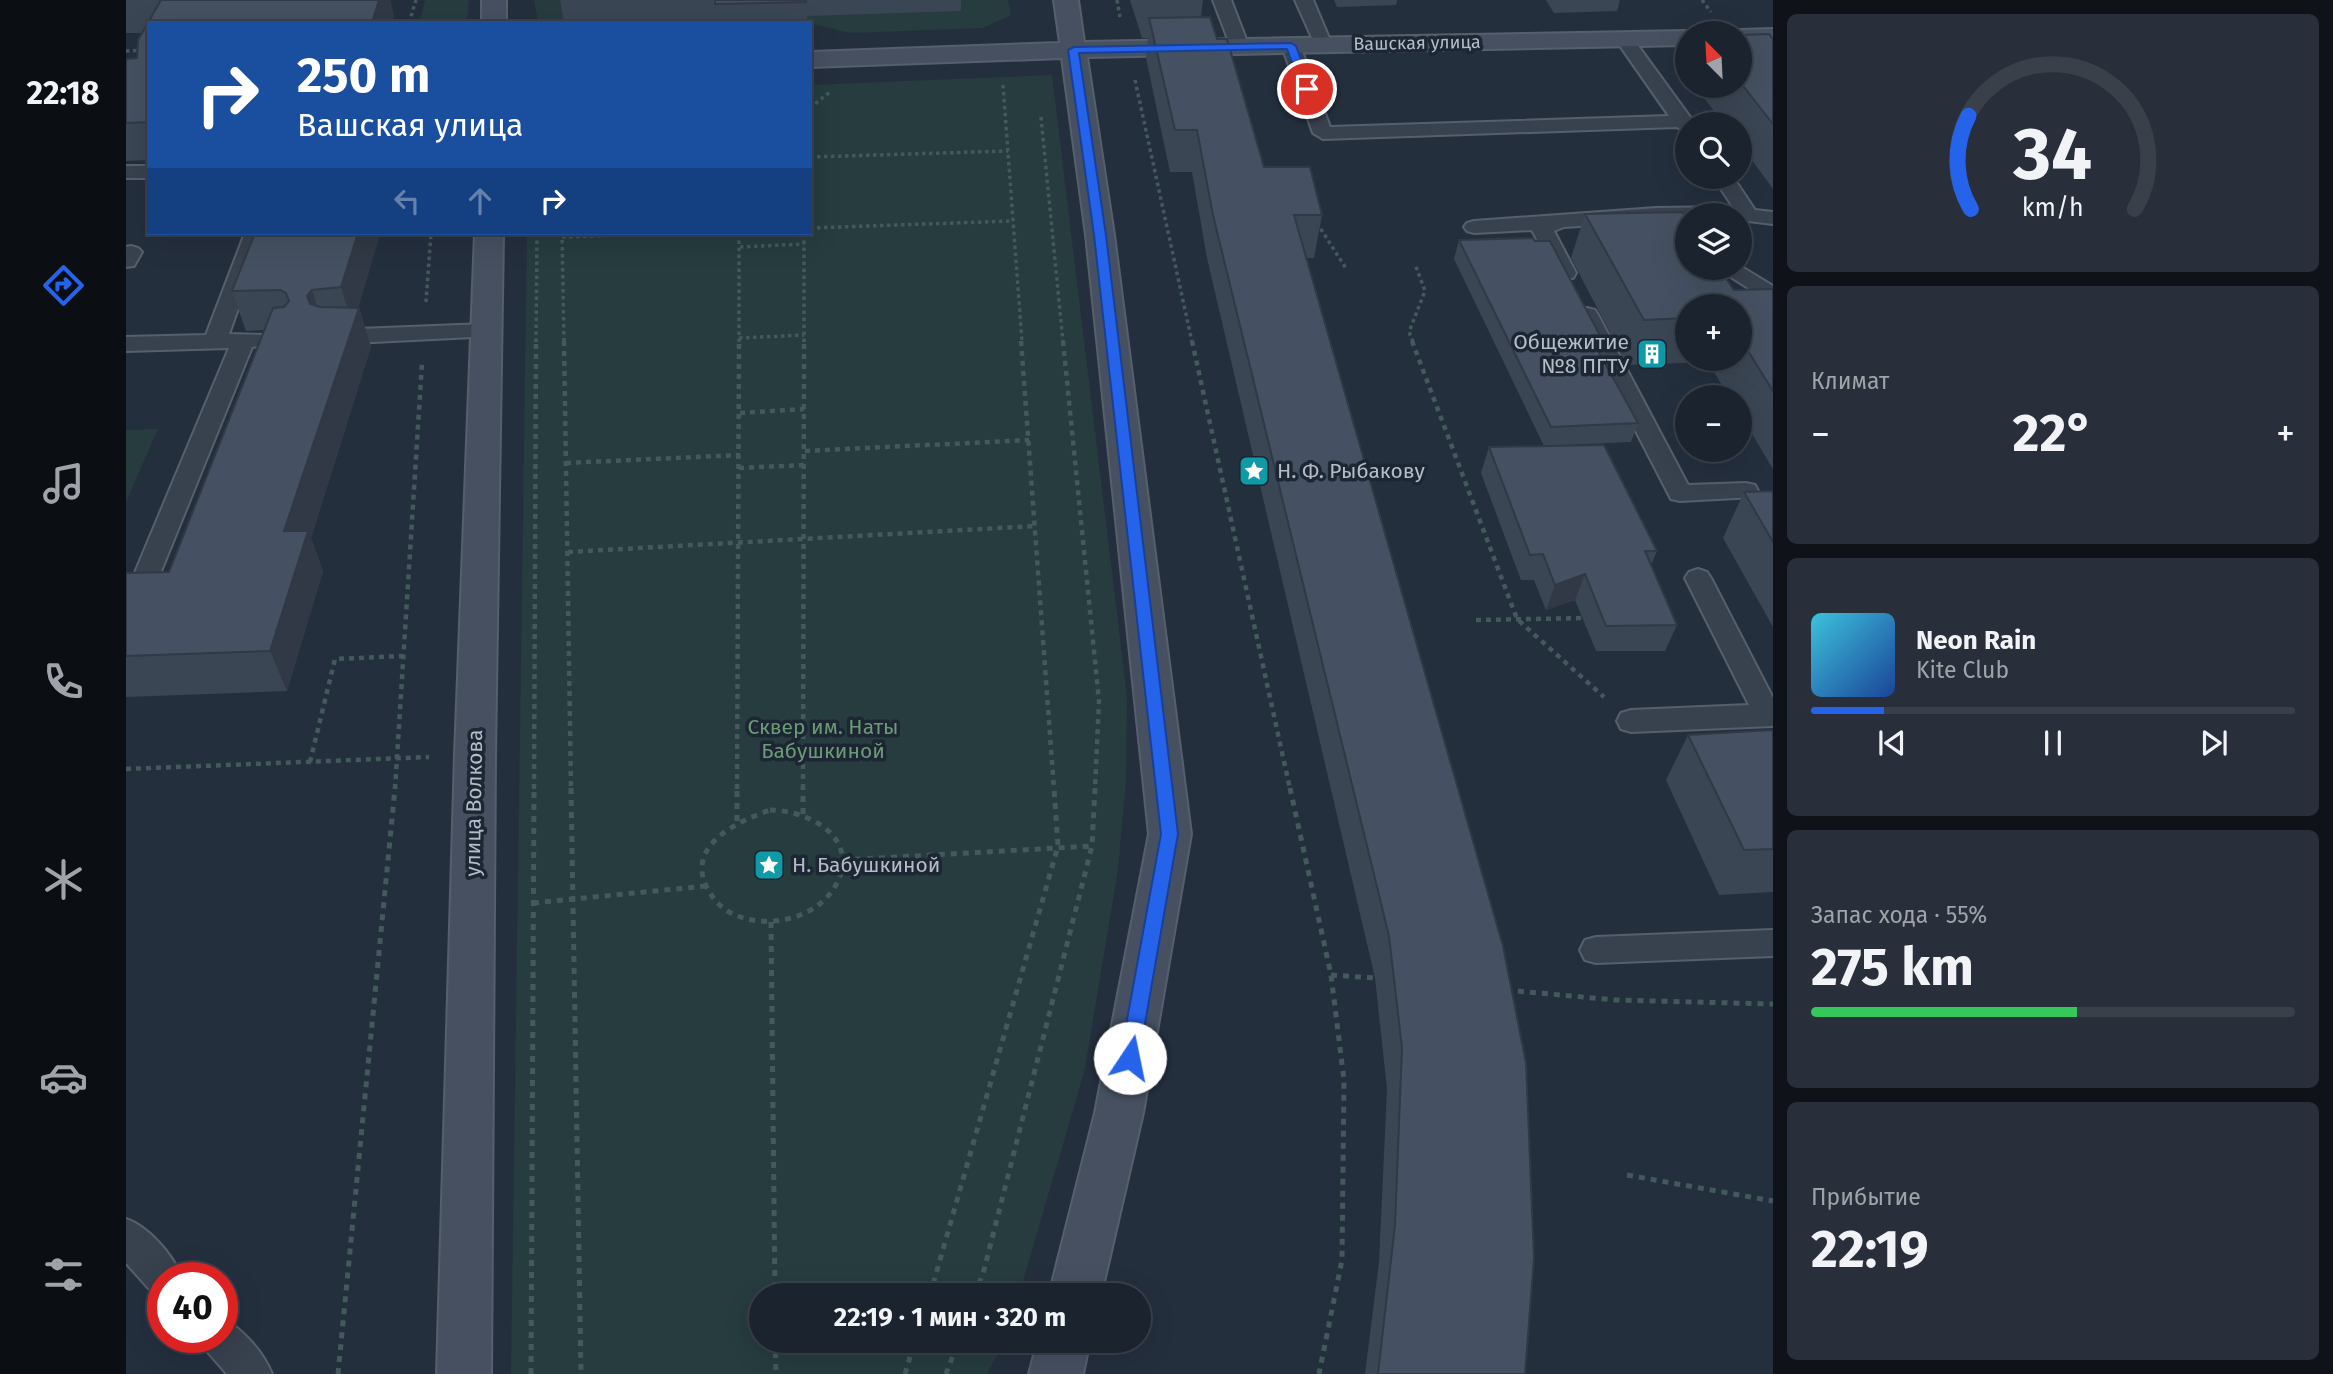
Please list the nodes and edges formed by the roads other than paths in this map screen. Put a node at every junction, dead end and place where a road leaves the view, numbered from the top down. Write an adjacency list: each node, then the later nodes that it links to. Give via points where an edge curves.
1 (494, 0): 5 (street)
2 (1066, 0): 13 (street)
3 (1222, 0): 12 (lane)
4 (1304, 0): 10 (lane)
5 (494, 21)
6 (1773, 36): 7 (street)
7 (1752, 37)
8 (1675, 38): 9 (street, Вашская улица)
9 (1625, 40): 10 (street, Вашская улица); 15 (lane)
10 (1323, 45): 11 (street, Вашская улица)
11 (1291, 46): 12 (street, Вашская улица); 16 (lane, via 1324,133)
12 (1240, 47): 13 (street, Вашская улица)
13 (1074, 50): 14 (street, Вашская улица); 44 (street, via 1170,834 1119,1113)
14 (812, 60)
15 (1676, 112)
16 (1675, 124)
17 (126, 172): 18 (lane)
18 (147, 172)
19 (1752, 215): 20 (lane)
20 (1773, 218)
21 (1539, 223): 22 (lane); 23 (lane); 26 (lane); 35 (lane, via 1680,493)
22 (1675, 223)
23 (1474, 228)
24 (254, 235): 33 (lane)
25 (489, 235): 29 (street, улица Волкова)
26 (1644, 236)
27 (1748, 280): 28 (lane)
28 (1773, 298)
29 (485, 331): 30 (lane); 48 (street, улица Волкова)
30 (333, 337)
31 (278, 340): 32 (lane)
32 (243, 341): 33 (lane); 37 (lane, via 140,591)
33 (215, 342): 34 (lane)
34 (126, 344)
35 (1746, 491)
36 (1698, 578): 38 (lane)
37 (126, 591)
38 (1770, 715): 39 (lane)
39 (1630, 721)
40 (1773, 943): 41 (lane)
41 (1596, 950)
42 (126, 1236): 43 (lane)
43 (150, 1262)
44 (1078, 1283)
45 (234, 1353): 47 (lane)
46 (1062, 1353): 49 (street)
47 (253, 1374)
48 (464, 1374)
49 (1056, 1374)

